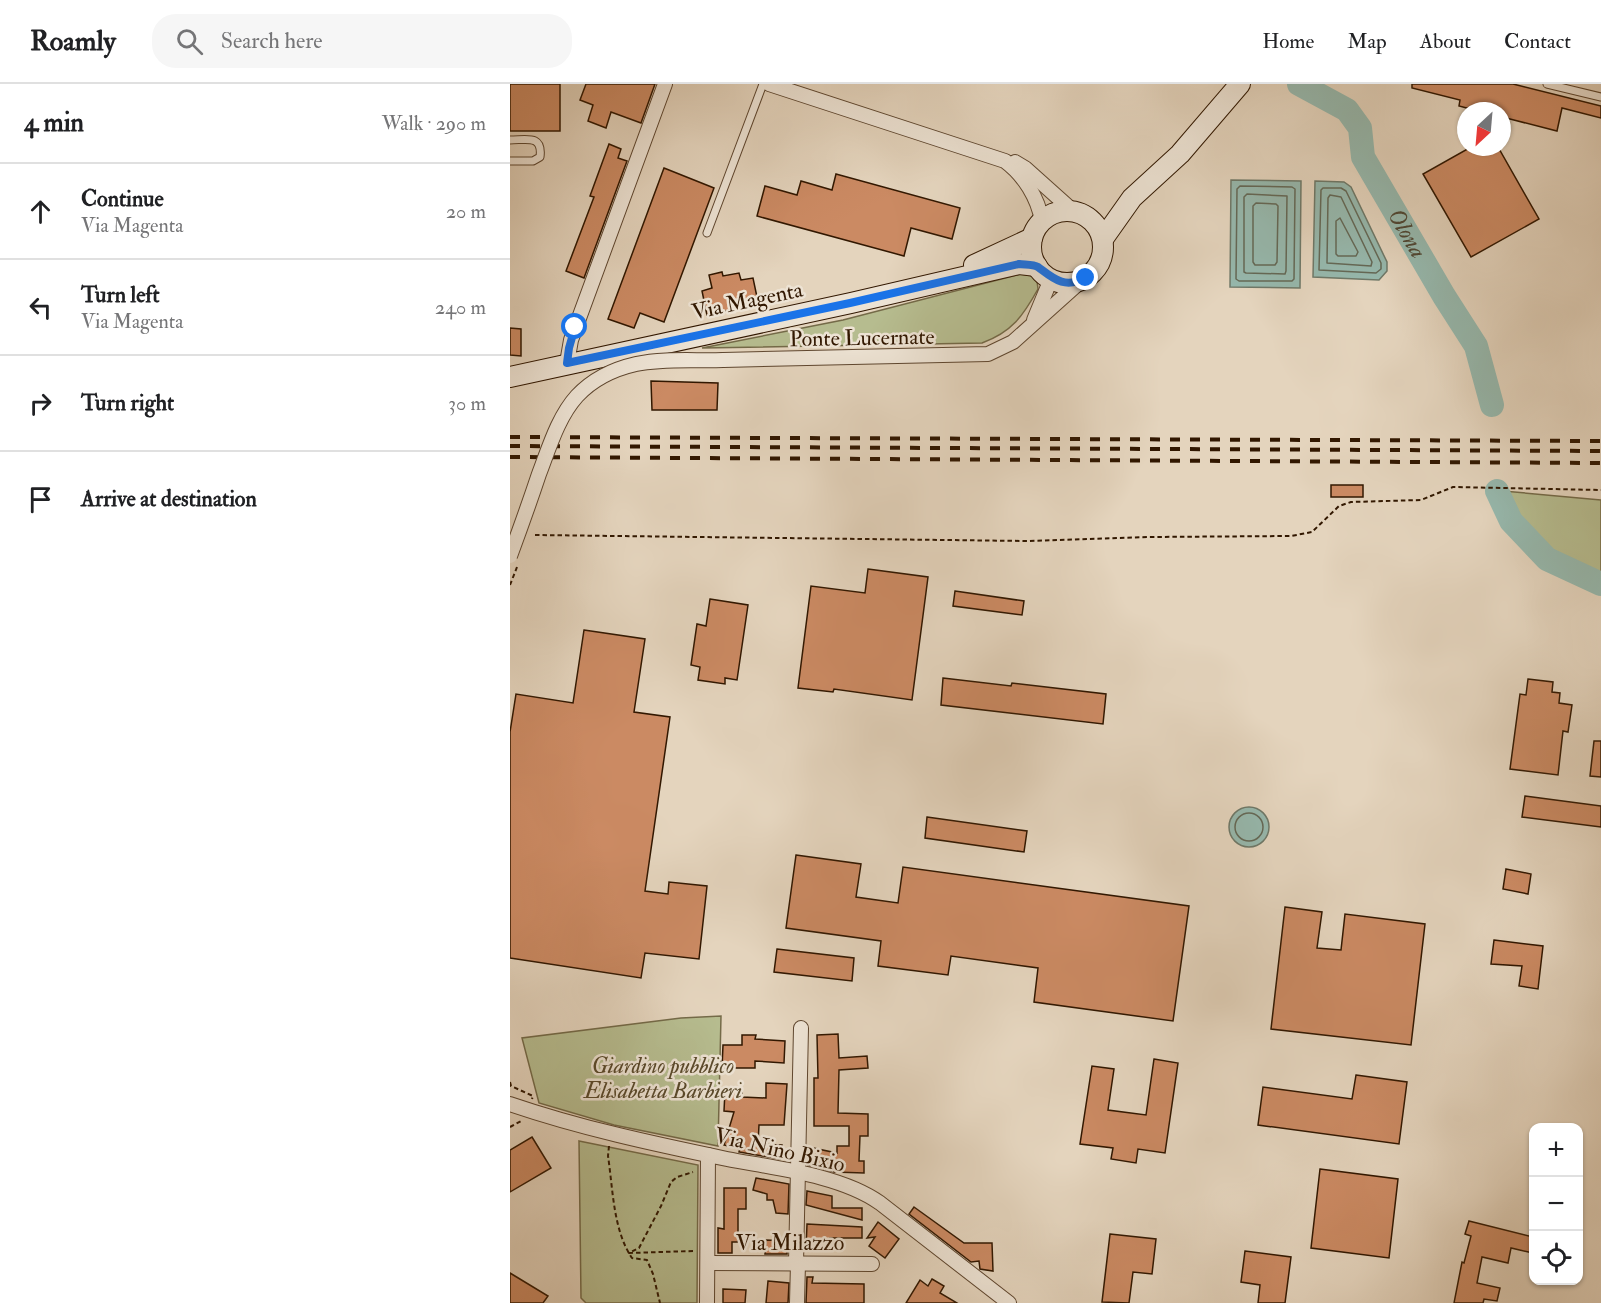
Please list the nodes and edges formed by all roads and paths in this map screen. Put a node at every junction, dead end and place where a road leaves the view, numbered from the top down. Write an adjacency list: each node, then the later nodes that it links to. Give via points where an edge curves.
1 (665, 84): 19 (street, via 571,340)
2 (763, 84): 13 (lane)
3 (769, 84): 8 (street)
4 (1240, 84): 10 (street, via 1180,154)
5 (1547, 84): 6 (lane)
6 (1601, 97)
7 (510, 140): 9 (lane, via 533,140 541,148 540,157 533,160)
8 (988, 153): 11 (street, via 1006,156 1025,168); 12 (street, via 1005,160 1026,182 1040,212)
9 (510, 161)
10 (1132, 198): 11 (street); 14 (street)
11 (1080, 214): 12 (street, via 1058,212); 14 (street, via 1099,229)
12 (1037, 230): 15 (street, via 1032,254); 17 (street, Via Magenta, via 1012,249)
13 (707, 233)
14 (1103, 239): 16 (street, via 1099,264)
15 (1044, 272): 16 (street, via 1063,283); 17 (street, Via Magenta, via 1019,264); 18 (street, Ponte Lucernate)
16 (1081, 281): 18 (street, Ponte Lucernate)
17 (936, 282): 19 (street, Via Magenta)
18 (1033, 322): 23 (street, Ponte Lucernate, bridge, via 1013,342 988,354 660,362 625,367 597,379 576,397 548,449)
19 (567, 363): 20 (street, Via Magenta)
20 (510, 377)
21 (1601, 490): 22 (path, via 1453,487 1421,500 1351,502 1339,506 1312,532 1291,536 1027,541)
22 (535, 535)
23 (514, 559): 24 (path, bridge)
24 (510, 585)
25 (801, 1028): 30 (street)
26 (510, 1104): 27 (street, Via Nino Bixio)
27 (613, 1133): 28 (street, Via Nino Bixio); 31 (path, via 608,1156 617,1216)
28 (708, 1155): 29 (street); 30 (street, Via Nino Bixio)
29 (709, 1173): 31 (path, via 696,1171 674,1179 639,1248); 32 (street)
30 (797, 1173): 33 (street); 38 (street, Via Nino Bixio, via 847,1185 869,1195)
31 (629, 1253): 32 (path); 35 (path, via 636,1260 647,1260)
32 (708, 1257): 33 (street, Via Milazzo); 36 (street)
33 (797, 1263): 34 (street, Via Milazzo); 37 (street)
34 (872, 1264)
35 (660, 1303)
36 (707, 1303)
37 (797, 1303)
38 (1009, 1303)

